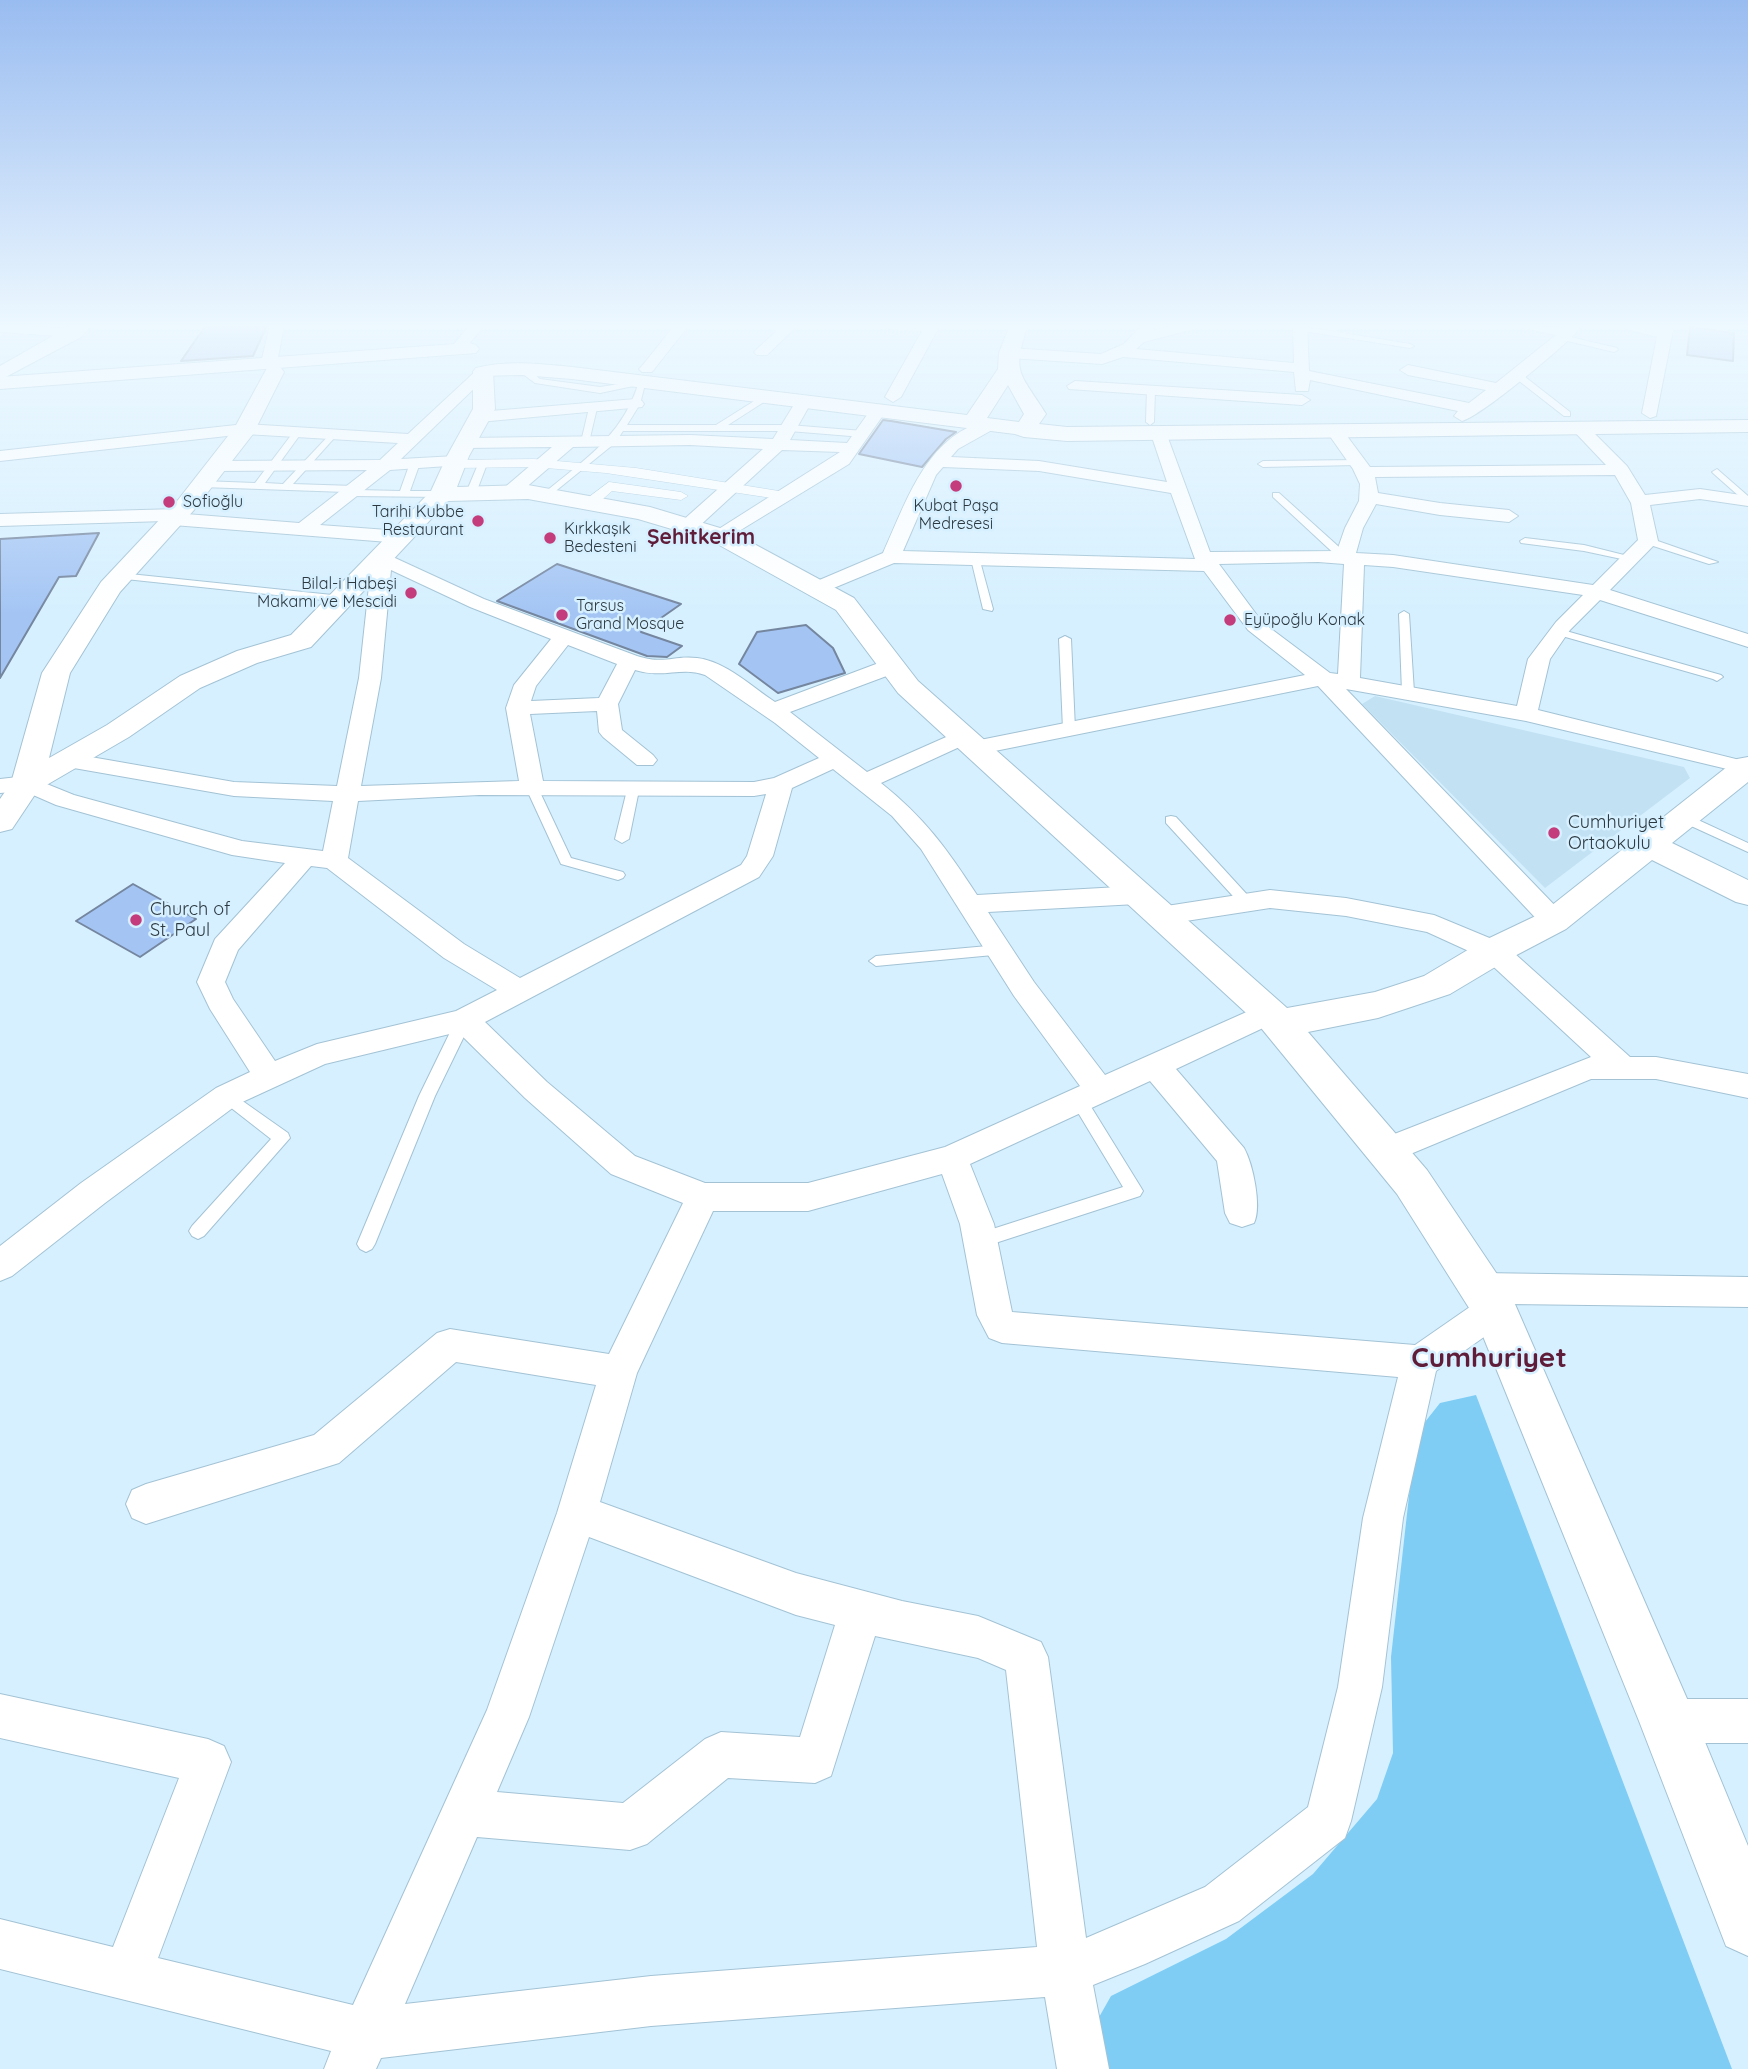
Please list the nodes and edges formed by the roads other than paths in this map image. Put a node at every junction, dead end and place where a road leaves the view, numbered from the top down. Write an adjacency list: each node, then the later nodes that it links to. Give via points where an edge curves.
1 (247, 422): 22 (main road)
2 (428, 422): 28 (street)
3 (477, 422): 41 (main road)
4 (587, 422): 30 (lane)
5 (625, 422): 26 (lane)
6 (729, 422): 20 (lane)
7 (792, 422): 27 (street)
8 (873, 422): 29 (street)
9 (977, 422): 32 (street)
10 (1011, 422): 18 (main road)
11 (1042, 422): 18 (main road)
12 (1091, 422): 21 (main road)
13 (1154, 422): 21 (lane)
14 (1208, 422): 21 (main road)
15 (1542, 422): 24 (main road)
16 (1574, 422): 39 (street)
17 (1618, 422): 19 (main road)
18 (1029, 423)
19 (1748, 426)
20 (719, 428): 26 (lane); 27 (lane)
21 (1155, 428): 24 (main road); 49 (street)
22 (244, 429): 23 (street); 31 (street); 42 (main road)
23 (298, 432): 25 (street); 37 (lane)
24 (1335, 432): 38 (street)
25 (333, 434): 28 (street); 35 (lane)
26 (616, 435): 27 (street); 30 (street); 45 (lane)
27 (784, 435): 29 (street); 47 (street)
28 (411, 439): 36 (street)
29 (858, 441): 52 (street, via 844,460)
30 (577, 442): 41 (street); 44 (street)
31 (0, 456)
32 (938, 462): 49 (street, via 1039,466); 65 (street, via 928,474)
33 (415, 463): 36 (street); 41 (street); 41 (lane)
34 (1263, 464): 38 (lane)
35 (305, 465): 36 (street); 37 (street); 48 (lane)
36 (385, 465): 50 (street)
37 (274, 466): 42 (street); 46 (lane)
38 (1360, 467): 39 (street); 53 (street, via 1369,484)
39 (1620, 470): 54 (street)
40 (1717, 472): 55 (lane)
41 (453, 473): 44 (main road); 50 (lane); 61 (main road)
42 (209, 475): 46 (lane); 57 (main road)
43 (694, 481): 45 (street); 47 (street); 58 (street)
44 (533, 484): 45 (main road)
45 (586, 485): 58 (main road)
46 (258, 486): 48 (lane)
47 (733, 486): 52 (street); 58 (street)
48 (285, 487): 50 (lane)
49 (1177, 489): 69 (street)
50 (352, 491): 60 (street)
51 (1276, 495): 66 (lane)
52 (785, 496): 58 (street)
53 (1368, 497): 56 (street); 66 (street, via 1354,528)
54 (1641, 501): 55 (street, via 1700,494); 63 (street)
55 (1748, 501)
56 (1509, 516)
57 (175, 517): 59 (street); 60 (street); 71 (main road)
58 (688, 519): 72 (main road)
59 (0, 520)
60 (305, 528): 61 (street)
61 (401, 537): 64 (main road)
62 (1525, 541): 67 (lane)
63 (1648, 541): 67 (street); 70 (lane)
64 (382, 558): 74 (main road); 78 (street); 103 (street, via 370,678)
65 (891, 558): 68 (street); 72 (street)
66 (1350, 558): 69 (street); 73 (street); 85 (street)
67 (1631, 558): 73 (street)
68 (975, 561): 69 (street); 75 (lane)
69 (1208, 562): 84 (street, via 1255,626)
70 (1713, 562)
71 (120, 576): 74 (lane); 98 (main road, via 56,673)
72 (817, 588): 82 (main road, via 845,604)
73 (1596, 592): 77 (street); 80 (street)
74 (342, 598): 94 (main road, via 301,641 247,657 190,682)
75 (988, 609)
76 (1404, 614): 86 (lane)
77 (1559, 632): 83 (lane); 90 (street, via 1539,659)
78 (563, 638): 81 (street); 88 (street, via 525,685)
79 (1065, 639): 91 (lane)
80 (1748, 641)
81 (629, 661): 87 (street); 89 (street, via 655,668 696,664 713,670)
82 (892, 666): 89 (street); 92 (main road, via 908,687)
83 (1717, 677)
84 (1323, 678): 85 (street); 91 (street); 117 (street)
85 (1349, 682): 86 (street)
86 (1408, 692): 90 (street)
87 (607, 704): 88 (street); 95 (street, via 611,732)
88 (517, 708): 101 (street)
89 (772, 711): 93 (street)
90 (1526, 715): 96 (street)
91 (1069, 729): 92 (street)
92 (969, 743): 97 (street); 116 (main road)
93 (835, 759): 97 (street); 99 (street)
94 (68, 760): 98 (main road); 103 (street, via 234,789)
95 (645, 760)
96 (1746, 767): 104 (main road)
97 (864, 782): 115 (street, via 901,811 930,844)
98 (27, 783): 100 (street); 106 (main road); 110 (street, via 65,800 229,845)
99 (781, 784): 102 (street, via 754,789); 121 (street, via 760,856 750,871)
100 (0, 786)
101 (532, 788): 102 (street); 103 (street); 112 (lane, via 566,861)
102 (633, 790): 107 (lane)
103 (347, 794): 111 (street)
104 (1683, 817): 108 (main road); 109 (lane)
105 (1171, 820): 114 (lane)
106 (0, 822)
107 (622, 839)
108 (1647, 845): 113 (main road); 117 (main road)
109 (1748, 848)
110 (304, 858): 111 (street); 126 (street, via 225,946 211,982)
111 (334, 861): 121 (street, via 454,951)
112 (618, 874)
113 (1748, 894)
114 (1247, 903): 116 (street); 119 (street, via 1270,899 1346,907 1434,924)
115 (970, 904): 116 (street); 118 (street)
116 (1149, 905): 122 (main road)
117 (1554, 921): 119 (main road)
118 (999, 950): 120 (lane); 129 (street)
119 (1494, 951): 122 (main road, via 1437,985 1378,1005); 125 (street)
120 (876, 961)
121 (521, 992): 123 (street)
122 (1274, 1018): 124 (street); 130 (main road)
123 (464, 1020): 126 (street, via 317,1055); 132 (street, via 536,1090 623,1164); 136 (lane, via 426,1096)
124 (1155, 1065): 129 (street); 133 (street, via 1233,1157)
125 (1623, 1068): 127 (street, via 1656,1068); 130 (street, via 1588,1068)
126 (269, 1077): 128 (street)
127 (1748, 1086)
128 (227, 1096): 134 (lane, via 282,1138); 137 (street)
129 (1089, 1096): 131 (street); 135 (lane, via 1135,1191)
130 (1385, 1151): 139 (main road, via 1412,1182)
131 (952, 1158): 132 (street, via 808,1197); 135 (street)
132 (703, 1198): 141 (street)
133 (1242, 1213)
134 (198, 1231)
135 (980, 1240): 140 (street, via 995,1315 1002,1327)
136 (366, 1244)
137 (0, 1266)
138 (1748, 1292): 139 (street)
139 (1488, 1298): 140 (street); 146 (main road)
140 (1420, 1362): 151 (street, via 1384,1518 1360,1688 1328,1821 1222,1905)
141 (619, 1372): 142 (street, via 450,1345 325,1450); 143 (street)
142 (146, 1504)
143 (577, 1513): 144 (street, via 796,1594); 148 (street, via 507,1717)
144 (861, 1611): 148 (street, via 815,1760 721,1755 630,1827); 151 (street, via 978,1637 1026,1657)
145 (0, 1716): 152 (street, via 208,1762)
146 (1668, 1721): 147 (street); 149 (main road)
147 (1748, 1721)
148 (465, 1813): 153 (street)
149 (1748, 1924)
150 (0, 1944): 152 (street)
151 (1065, 1970): 153 (street, via 651,2001); 154 (street)
152 (127, 1975): 153 (street)
153 (359, 2052)
154 (1083, 2069)

